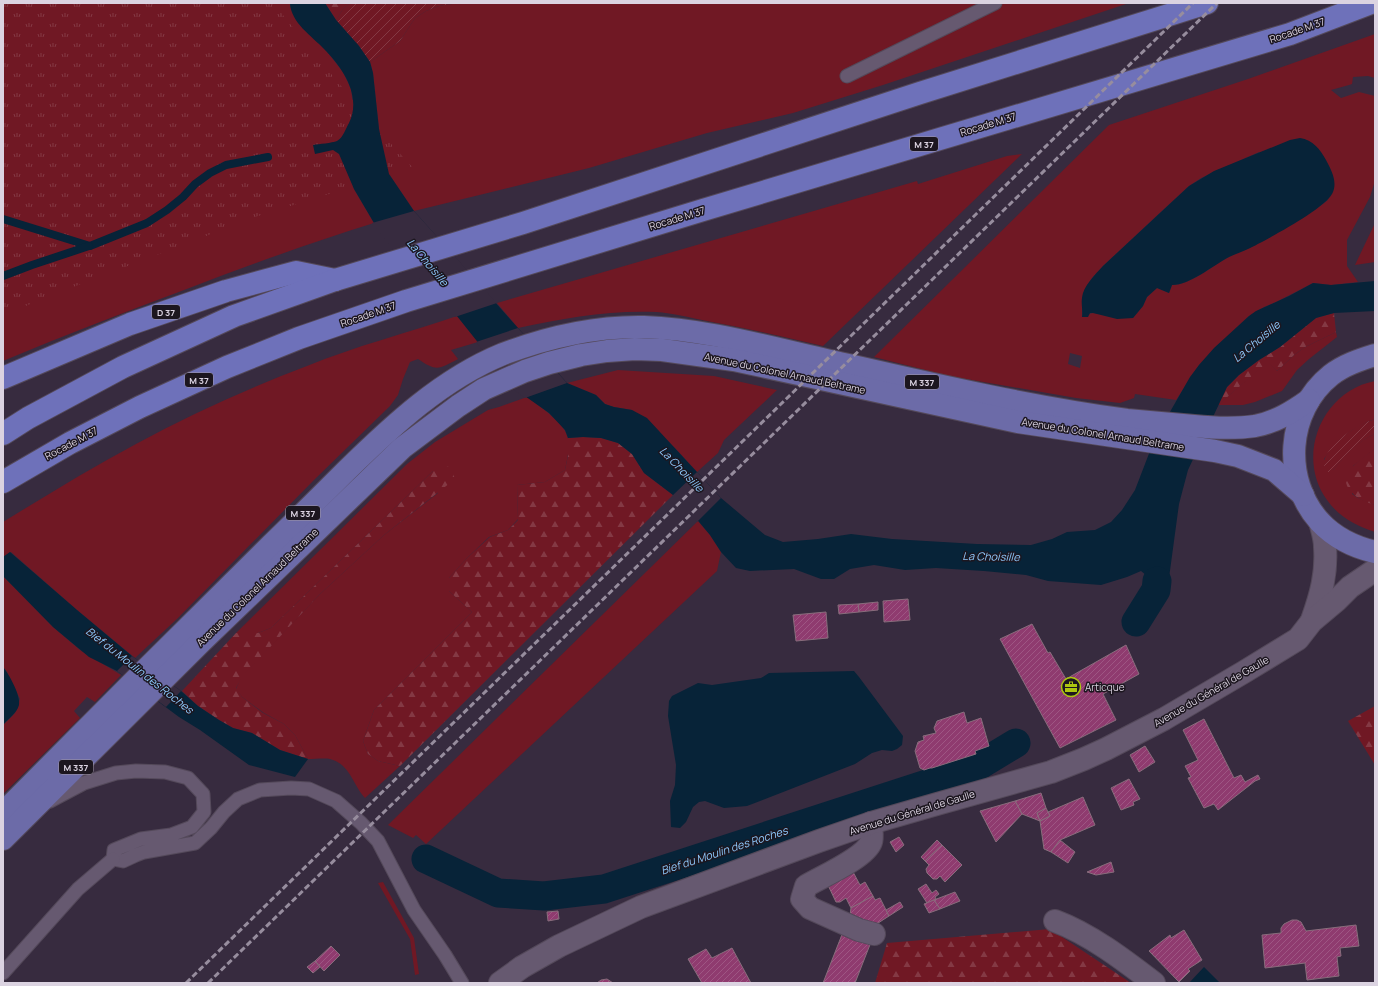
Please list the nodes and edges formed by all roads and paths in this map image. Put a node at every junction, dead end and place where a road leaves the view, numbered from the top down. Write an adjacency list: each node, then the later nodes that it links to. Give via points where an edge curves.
1 (995, 3): 4 (lane)
2 (1207, 3): 5 (highway, via 920,93 523,223)
3 (1371, 3): 10 (highway, Rocade M 37 / M 37, via 1290,34 710,207 406,301 299,338 227,367 140,407 70,443)
4 (847, 76)
5 (335, 280): 7 (highway, D 37, via 296,272 226,291 130,324); 9 (highway, via 234,316 123,368)
6 (1375, 355): 8 (main road, via 1360,359 1331,375)
7 (3, 378)
8 (1309, 400): 11 (main road, via 1301,415 1294,448 1297,480); 16 (main road, Avenue du Colonel Arnaud Beltrame / M 337, via 1275,421 1237,428 1155,423 1083,414 917,381 746,341 669,329 643,327 599,330 558,337 502,355 469,372 444,386 400,419 359,458)
9 (3, 434)
10 (3, 482)
11 (1303, 495): 12 (main road); 16 (main road, Avenue du Colonel Arnaud Beltrame / M 337, via 1274,470 1238,456 1215,451 1018,422 734,360 635,349 581,355 549,363 484,389 458,406 402,448)
12 (1320, 522): 13 (main road, via 1346,542); 15 (street, Avenue du Général de Gaulle, via 1325,546 1325,575)
13 (1375, 552)
14 (1375, 570): 15 (street, Avenue du Général de Gaulle, via 1350,587)
15 (1312, 620): 20 (street, Avenue du Général de Gaulle, via 1298,639 1244,672 1164,719 1084,759 1051,772)
16 (156, 673): 17 (main road, Avenue du Colonel Arnaud Beltrame / M 337)
17 (141, 689): 18 (main road, Avenue du Colonel Arnaud Beltrame / M 337); 19 (main road, Avenue du Colonel Arnaud Beltrame / M 337)
18 (3, 813)
19 (28, 814): 21 (main road, Avenue du Colonel Arnaud Beltrame / M 337); 22 (lane, via 84,783 116,773 165,772 188,778 202,794 204,812 192,827 171,835 141,839 114,850)
20 (871, 823): 24 (street, via 872,841 863,853 806,886 802,900 810,908); 27 (street, Avenue du Général de Gaulle, via 641,907 559,946)
21 (3, 839)
22 (112, 859): 25 (lane, via 78,889); 26 (lane, via 123,862 144,852 195,843 238,799 260,790 309,789 336,801 378,841 414,910)
23 (1054, 921): 28 (street, via 1119,956)
24 (874, 934)
25 (3, 973)
26 (462, 983)
27 (500, 983)
28 (1154, 983)

